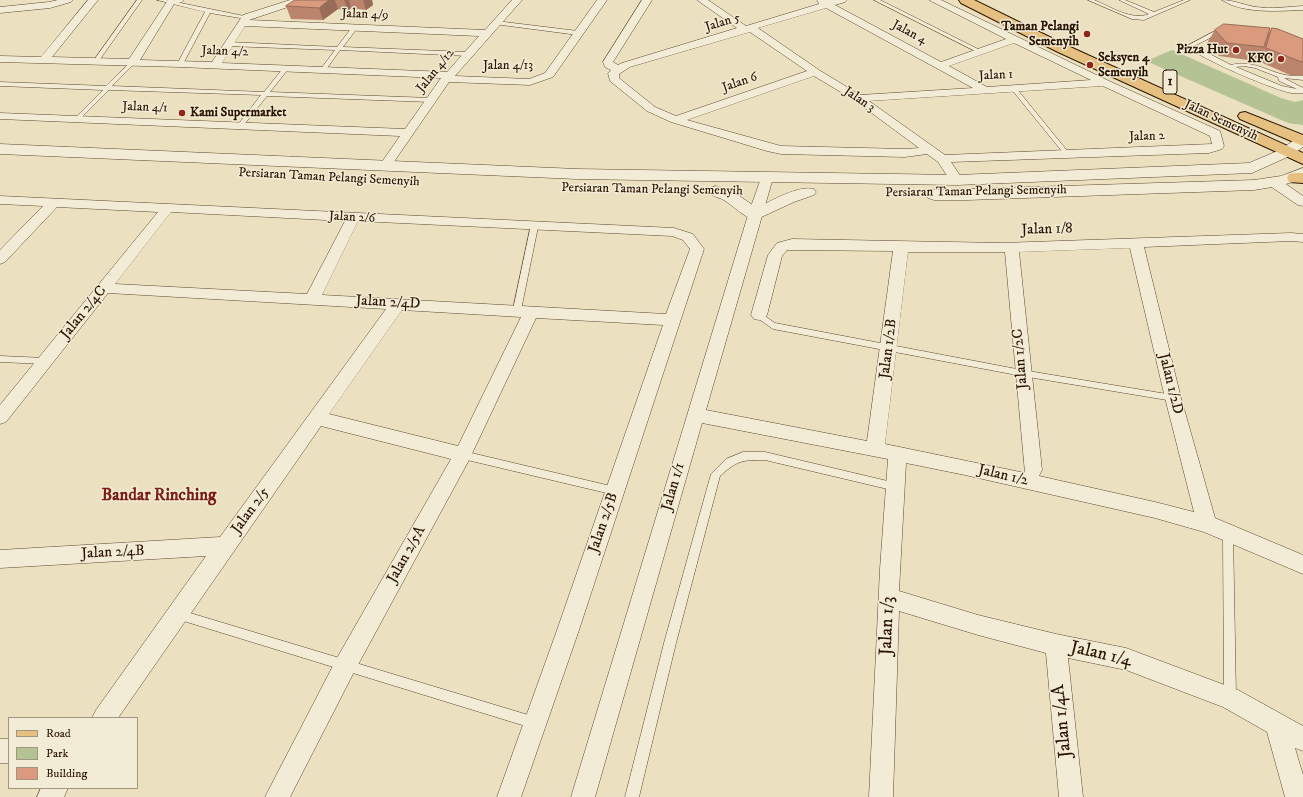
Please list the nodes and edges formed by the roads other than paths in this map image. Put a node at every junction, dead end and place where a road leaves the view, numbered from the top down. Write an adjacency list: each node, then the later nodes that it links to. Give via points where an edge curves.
1 (68, 0): 24 (street)
2 (93, 0): 45 (street)
3 (140, 0): 46 (lane)
4 (159, 0): 18 (lane)
5 (300, 0): 28 (street)
6 (517, 0): 30 (street, Jalan 4/12)
7 (602, 0): 35 (street, Jalan 4/13)
8 (647, 0): 54 (street, via 608,62)
9 (702, 0): 32 (street, Jalan 3)
10 (842, 0): 20 (street, Jalan 5)
11 (876, 0): 41 (lane)
12 (934, 0): 26 (street)
13 (965, 0): 21 (main road, Jalan Semenyih / 1)
14 (1090, 0): 27 (lane, via 1134,18)
15 (1121, 0): 27 (lane)
16 (1188, 0): 27 (lane)
17 (1224, 0): 19 (lane)
18 (175, 1): 25 (lane); 47 (street)
19 (1232, 1): 22 (lane, via 1259,10)
20 (823, 2): 32 (street, Jalan 5); 50 (street, Jalan 4)
21 (984, 4): 26 (street); 33 (main road, Jalan Semenyih / 1); 59 (main road, Jalan Semenyih / 1, via 1063,49)
22 (1303, 8)
23 (0, 10): 24 (street)
24 (12, 10): 29 (street)
25 (208, 11): 28 (lane); 48 (lane)
26 (964, 14): 37 (street)
27 (1154, 14)
28 (244, 20): 31 (street, Jalan 4/9); 39 (street)
29 (0, 21)
30 (496, 23): 34 (street, Jalan 4/12); 35 (lane)
31 (355, 27): 34 (street, Jalan 4/9); 40 (lane)
32 (749, 29): 54 (street, Jalan 5, via 626,65); 55 (street, Jalan 3)
33 (1053, 30)
34 (488, 33): 42 (street, Jalan 4/12)
35 (578, 33): 57 (street, Jalan 4/13, via 549,75 540,80 530,82)
36 (1230, 35): 38 (lane, via 1215,33)
37 (1015, 39): 41 (street); 60 (street)
38 (1203, 40): 44 (lane); 44 (lane, via 1190,46)
39 (228, 44): 40 (lane); 49 (street)
40 (339, 49): 42 (lane); 53 (lane)
41 (979, 52): 50 (street)
42 (468, 54): 57 (street, Jalan 4/12)
43 (0, 59): 45 (street, Jalan 4/2)
44 (1214, 59): 51 (lane)
45 (44, 60): 46 (street, Jalan 4/2)
46 (96, 61): 47 (street, Jalan 4/2)
47 (133, 62): 48 (street, Jalan 4/2); 62 (lane)
48 (180, 64): 49 (street, Jalan 4/2)
49 (215, 65): 52 (street, Jalan 4/2)
50 (940, 66): 64 (street, Jalan 4)
51 (1232, 67): 56 (lane, via 1248,64); 65 (lane, via 1288,91)
52 (286, 68): 53 (street, Jalan 4/2); 66 (lane)
53 (323, 70): 57 (street, Jalan 4/2)
54 (615, 71): 72 (street, via 614,78 651,109)
55 (815, 72): 67 (street, Jalan 3); 72 (street, Jalan 6)
56 (1281, 76): 58 (lane); 65 (lane, via 1281,80)
57 (448, 77): 68 (street, Jalan 4/12)
58 (1303, 78)
59 (1136, 82): 60 (street, Jalan 1); 75 (main road, Jalan Semenyih / 1)
60 (1105, 83): 63 (street, Jalan 1); 81 (street, Jalan 2, via 1216,134 1218,146 1209,149)
61 (0, 84): 62 (lane)
62 (109, 87): 66 (lane); 71 (lane)
63 (1014, 88): 64 (street, Jalan 1); 81 (lane)
64 (985, 90): 67 (street, Jalan 1)
65 (1303, 90)
66 (265, 93): 68 (lane); 73 (lane)
67 (858, 98): 78 (street, Jalan 3)
68 (431, 100): 74 (street, Jalan 4/12)
69 (1236, 112): 76 (main road, Jalan Semenyih)
70 (0, 116): 71 (street, Jalan 4/1)
71 (77, 120): 73 (street, Jalan 4/1)
72 (675, 120): 78 (street, via 775,149 905,153)
73 (240, 126): 74 (street, Jalan 4/1)
74 (408, 132): 79 (street, Jalan 4/12)
75 (1247, 133): 80 (main road, Jalan Semenyih / 1); 84 (main road, via 1261,148)
76 (1303, 137): 80 (street, Persiaran Taman Pelangi Semenyih)
77 (0, 149): 88 (street, Persiaran Taman Pelangi Semenyih)
78 (930, 150): 83 (street, Jalan 3)
79 (395, 152): 86 (street, Jalan 4/12); 87 (street); 88 (street)
80 (1287, 152): 82 (main road, Jalan Semenyih / 1); 84 (street, Persiaran Taman Pelangi Semenyih)
81 (1067, 154): 83 (street, Jalan 2)
82 (1303, 158)
83 (942, 159): 90 (street, Jalan 3)
84 (1265, 162): 90 (street, Persiaran Taman Pelangi Semenyih, via 1252,168 1236,169)
85 (0, 164): 88 (street, Persiaran Taman Pelangi Semenyih)
86 (385, 166): 87 (street, Persiaran Taman Pelangi Semenyih); 88 (street, via 371,173); 91 (street, via 394,175)
87 (421, 168): 93 (street, Persiaran Taman Pelangi Semenyih)
88 (342, 171): 91 (street, Persiaran Taman Pelangi Semenyih)
89 (1300, 176): 92 (street, Persiaran Taman Pelangi Semenyih)
90 (957, 180): 93 (street, Persiaran Taman Pelangi Semenyih); 98 (street, via 954,185); 99 (street, via 980,192)
91 (410, 182): 94 (street, Persiaran Taman Pelangi Semenyih)
92 (1276, 183): 99 (street, Persiaran Taman Pelangi Semenyih); 101 (street)
93 (765, 185): 96 (street, Persiaran Taman Pelangi Semenyih); 97 (street, Persiaran Taman Pelangi Semenyih); 104 (street, Jalan 1/1)
94 (543, 187)
95 (566, 188): 96 (street, Persiaran Taman Pelangi Semenyih)
96 (716, 191): 104 (street, via 731,197)
97 (808, 192): 98 (street, Persiaran Taman Pelangi Semenyih); 104 (street)
98 (929, 194): 99 (street, Persiaran Taman Pelangi Semenyih)
99 (992, 194)
100 (0, 200): 102 (street, Jalan 2/6)
101 (1303, 202)
102 (53, 203): 103 (street, Jalan 2/6); 112 (street)
103 (167, 209): 105 (street, Jalan 2/6); 113 (street, Jalan 2/4C)
104 (755, 215): 124 (street, Jalan 1/1)
105 (353, 218): 106 (street, Jalan 2/6); 114 (street)
106 (534, 226): 111 (street, Jalan 2/6, via 674,232 688,237); 116 (lane)
107 (1303, 238): 108 (street, Jalan 1/8)
108 (1136, 243): 110 (street, Jalan 1/8); 123 (street, Jalan 1/2D)
109 (901, 248): 110 (street, Jalan 1/8); 117 (street, Jalan 1/8, via 792,244 782,246 775,255); 119 (street, Jalan 1/2B)
110 (1012, 248): 122 (street, Jalan 1/2C)
111 (697, 249): 118 (street, Jalan 2/5B)
112 (0, 259)
113 (104, 288): 114 (street, Jalan 2/4D); 121 (street, Jalan 2/4C)
114 (312, 299): 115 (street, Jalan 2/4D)
115 (398, 304): 116 (street, Jalan 2/4D); 126 (street, Jalan 2/5)
116 (524, 311): 118 (street, Jalan 2/4D); 129 (street, Jalan 2/5A)
117 (759, 315): 119 (lane, via 773,326)
118 (672, 320): 132 (street, Jalan 2/5B)
119 (889, 348): 122 (lane); 127 (street, Jalan 1/2B)
120 (0, 359): 121 (lane)
121 (45, 361): 125 (street, Jalan 2/4C)
122 (1022, 373): 123 (lane); 130 (street, Jalan 1/2C)
123 (1173, 398): 133 (street, Jalan 1/2D)
124 (696, 414): 127 (street, Jalan 1/2); 151 (street, Jalan 1/1)
125 (0, 416)
126 (317, 418): 129 (street); 135 (street, Jalan 2/5)
127 (875, 450): 128 (street, Jalan 1/2)
128 (897, 454): 131 (street, Jalan 1/3); 133 (street, Jalan 1/2, via 1148,508)
129 (463, 455): 132 (lane); 141 (street, Jalan 2/5A)
130 (1032, 470)
131 (896, 487): 138 (street, Jalan 1/3); 152 (lane, via 765,456 743,456 729,462 716,474)
132 (615, 491): 144 (street, Jalan 2/5B)
133 (1207, 524): 134 (street, Jalan 1/2)
134 (1228, 533): 137 (street, Jalan 1/2); 142 (lane)
135 (226, 546): 136 (street, Jalan 2/4B); 139 (street, Jalan 2/5)
136 (0, 559)
137 (1303, 565)
138 (890, 598): 140 (street, Jalan 1/4, via 978,625); 153 (street, Jalan 1/3)
139 (177, 614): 141 (lane); 143 (street, Jalan 2/5)
140 (1056, 645): 142 (street, Jalan 1/4, via 1126,659); 154 (street, Jalan 1/4A)
141 (345, 666): 144 (lane); 149 (street, Jalan 2/5A)
142 (1230, 698): 145 (street, Jalan 1/4)
143 (105, 717)
144 (535, 724): 150 (street, Jalan 2/5B)
145 (1277, 724): 146 (street, Jalan 1/4); 155 (street)
146 (1303, 739)
147 (55, 789): 148 (street)
148 (49, 797)
149 (277, 797)
150 (509, 797)
151 (583, 797)
152 (632, 797)
153 (881, 797)
154 (1071, 797)
155 (1297, 797)

